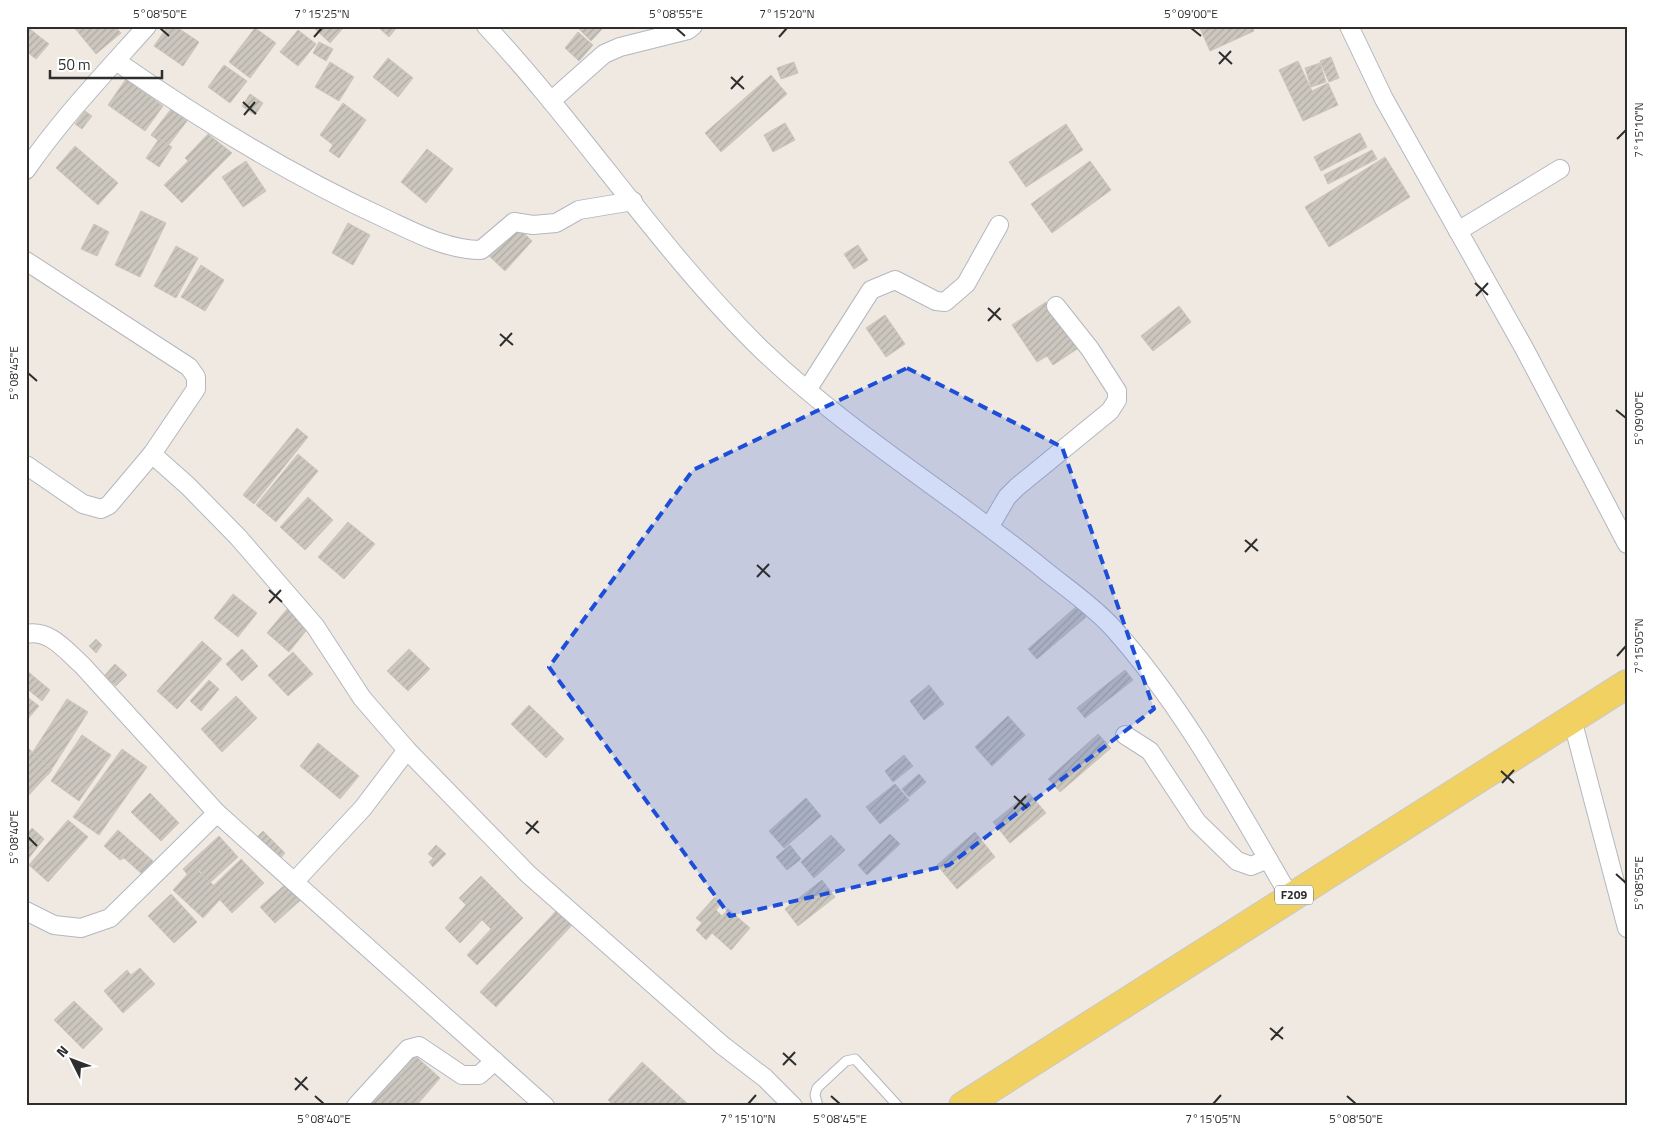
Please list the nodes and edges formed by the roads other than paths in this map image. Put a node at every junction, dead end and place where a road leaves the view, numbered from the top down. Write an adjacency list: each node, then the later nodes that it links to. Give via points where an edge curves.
1 (147, 26): 5 (street)
2 (486, 26): 6 (street)
3 (693, 26): 6 (street, via 604,54)
4 (1349, 26): 11 (street, via 1384,99)
5 (116, 61): 8 (street); 9 (street, via 187,110 267,158 351,203 440,243 481,250 514,222 533,225 556,223 579,210)
6 (551, 101): 9 (street)
7 (1560, 169): 11 (street)
8 (26, 170)
9 (633, 201): 14 (street, via 693,276 763,350)
10 (999, 225): 14 (street, via 966,284 945,302 936,301 895,280 871,290)
11 (1458, 231): 18 (street)
12 (26, 261): 15 (street, via 189,367 196,377 196,389)
13 (1056, 306): 17 (street, via 1090,349 1117,391 1117,400 1110,411 1017,487 1007,497)
14 (807, 390): 17 (street, via 911,472)
15 (152, 454): 16 (street, via 118,496 101,509 83,504); 23 (street, via 188,486 286,590 315,626 362,698)
16 (26, 466)
17 (990, 526): 25 (street, via 1110,624 1169,697)
18 (1627, 544)
19 (26, 634): 24 (street, via 34,632 47,636 82,665)
20 (1627, 684): 21 (main road, F209)
21 (1572, 719): 27 (main road, F209); 29 (street)
22 (1125, 735): 25 (street, via 1150,751 1197,822 1237,861 1251,866)
23 (408, 750): 26 (street, via 363,808); 33 (street, via 528,874 722,1045 765,1078)
24 (217, 813): 26 (street); 28 (street, via 110,918 81,928 54,925)
25 (1268, 858): 27 (street)
26 (295, 881): 30 (street)
27 (1290, 897): 36 (main road, F209)
28 (26, 911)
29 (1627, 928)
30 (496, 1061): 31 (street, via 479,1075 462,1075 419,1046 408,1050); 32 (street)
31 (356, 1106)
32 (545, 1106)
33 (792, 1106)
34 (818, 1106): 35 (lane, via 817,1088 846,1061 855,1060)
35 (898, 1106)
36 (962, 1106)

